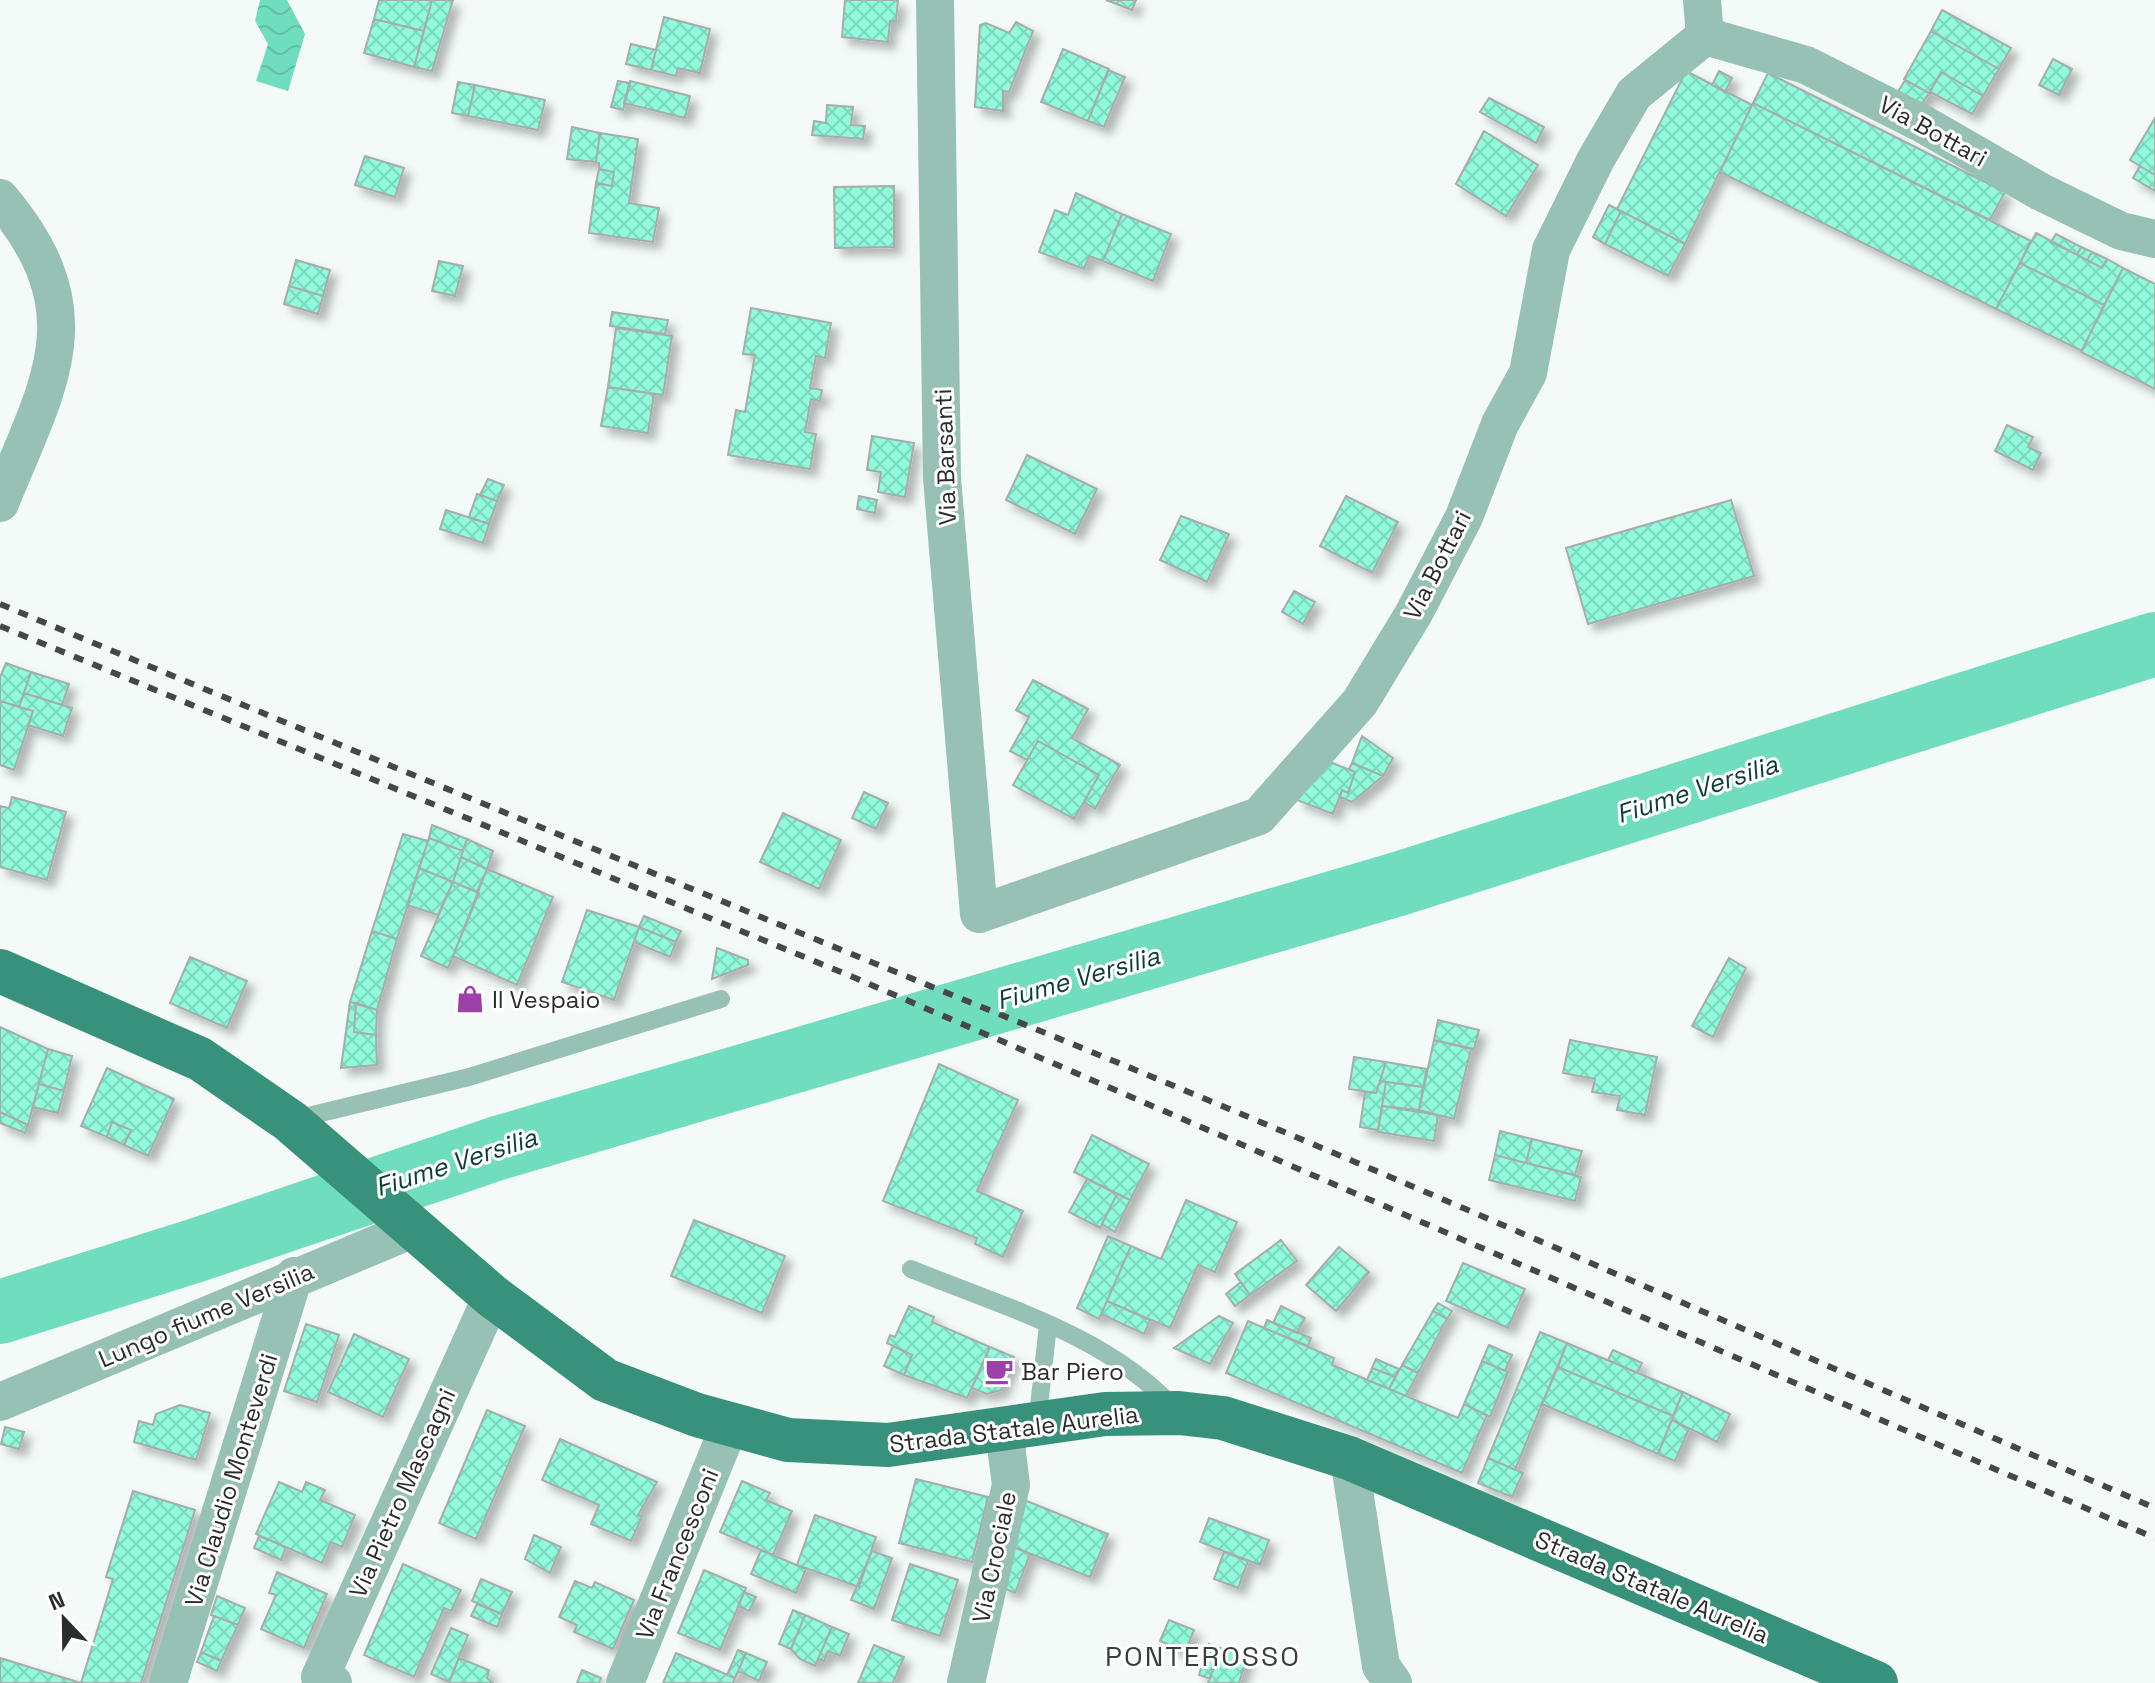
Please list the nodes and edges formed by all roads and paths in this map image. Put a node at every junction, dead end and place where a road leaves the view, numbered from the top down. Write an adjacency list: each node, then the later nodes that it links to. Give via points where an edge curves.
1 (935, 0): 6 (street, Via Barsanti, via 942,478)
2 (1704, 18): 4 (street, Via Bottari, via 1923,124 2041,192 2121,231); 6 (street, Via Bottari, via 1634,94 1596,159 1551,250 1528,373 1500,424 1464,517 1360,702 1259,816)
3 (0, 198): 5 (street, via 42,258 57,316 58,345 50,380)
4 (2155, 239)
5 (0, 503)
6 (979, 914)
7 (0, 971): 9 (main road, Strada Statale Aurelia, via 200,1059)
8 (721, 999): 9 (lane, via 469,1077)
9 (290, 1121): 10 (main road, Strada Statale Aurelia)
10 (406, 1222): 12 (street, Lungo fiume Versilia); 13 (main road, Strada Statale Aurelia)
11 (911, 1269): 14 (lane)
12 (294, 1276): 15 (street, Lungo fiume Versilia); 20 (street, Via Claudio Monteverdi)
13 (492, 1296): 17 (main road, Strada Statale Aurelia, via 605,1380); 21 (street, Via Pietro Mascagni, via 320,1677)
14 (1048, 1325): 16 (lane, via 1099,1346 1147,1379); 18 (lane)
15 (0, 1402)
16 (1179, 1413): 18 (main road, Strada Statale Aurelia, via 1105,1414); 19 (main road, Strada Statale Aurelia, via 1223,1418)
17 (730, 1424): 18 (main road, Strada Statale Aurelia, via 788,1440 888,1445); 22 (street, Via Francesconi)
18 (1020, 1427): 23 (street, Via Crociale)
19 (1349, 1458): 24 (street, via 1381,1666); 25 (main road, Strada Statale Aurelia)
20 (168, 1683)
21 (333, 1683)
22 (625, 1683)
23 (966, 1683)
24 (1393, 1683)
25 (1876, 1683)

